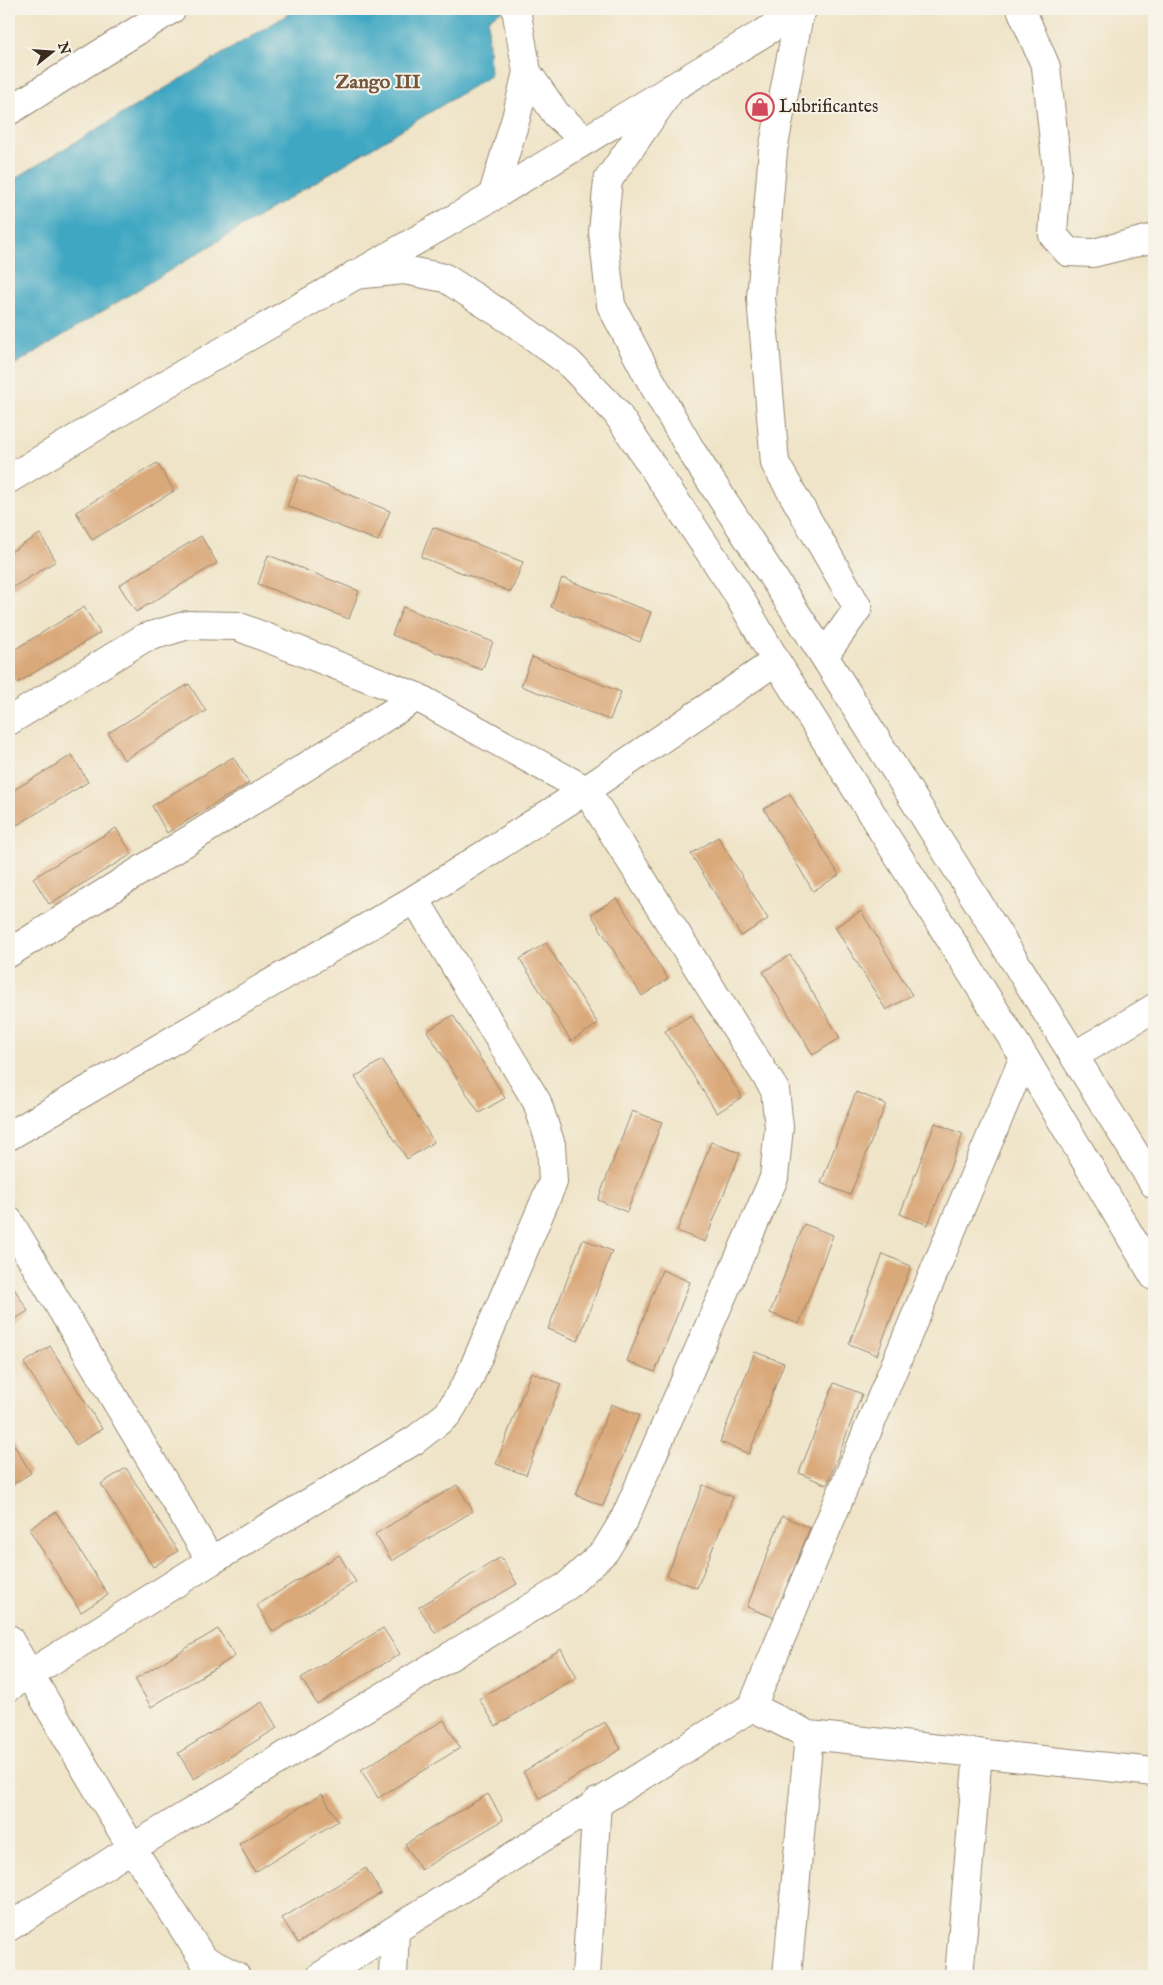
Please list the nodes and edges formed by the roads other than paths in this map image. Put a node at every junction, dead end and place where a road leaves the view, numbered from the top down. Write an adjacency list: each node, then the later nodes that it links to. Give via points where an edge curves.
1 (172, 9): 7 (street)
2 (516, 9): 5 (street)
3 (800, 9): 6 (street); 13 (street, via 772,150 761,298 776,463 858,608)
4 (1020, 9): 10 (street, via 1046,67 1057,168 1053,235 1068,252 1085,253)
5 (527, 72): 8 (street, via 556,114); 9 (street)
6 (672, 88): 8 (street); 13 (street, via 608,180 603,232 612,305 692,452)
7 (9, 110)
8 (584, 140): 9 (street)
9 (492, 197): 11 (street)
10 (1154, 238)
11 (354, 276): 12 (street); 14 (street, via 404,270 445,278 568,362 616,412 735,590)
12 (9, 478)
13 (824, 656): 21 (street)
14 (776, 661): 17 (street); 22 (street)
15 (417, 697): 16 (street, via 237,626 188,625 144,638); 17 (street); 19 (street)
16 (9, 721)
17 (586, 790): 18 (street); 35 (street, via 775,1090 779,1127 774,1178 624,1520 605,1551 567,1586)
18 (415, 899): 23 (street); 27 (street, via 537,1102 551,1146 553,1182 468,1381 448,1414 415,1440)
19 (9, 953)
20 (1154, 1008): 21 (street)
21 (1074, 1056): 24 (street)
22 (1024, 1058): 26 (street); 30 (street)
23 (9, 1136)
24 (1154, 1184)
25 (9, 1221): 27 (street)
26 (1154, 1276)
27 (211, 1561): 29 (street)
28 (9, 1639): 29 (street)
29 (19, 1680): 35 (street)
30 (752, 1707): 31 (street); 34 (street)
31 (809, 1735): 32 (street); 43 (street)
32 (978, 1753): 33 (street); 44 (street)
33 (1154, 1772)
34 (597, 1802): 37 (street); 42 (street)
35 (132, 1848): 36 (street); 38 (street)
36 (9, 1927)
37 (395, 1930): 40 (street); 41 (street)
38 (204, 1968): 39 (street)
39 (236, 1976)
40 (321, 1976)
41 (393, 1976)
42 (586, 1976)
43 (787, 1976)
44 (958, 1976)

